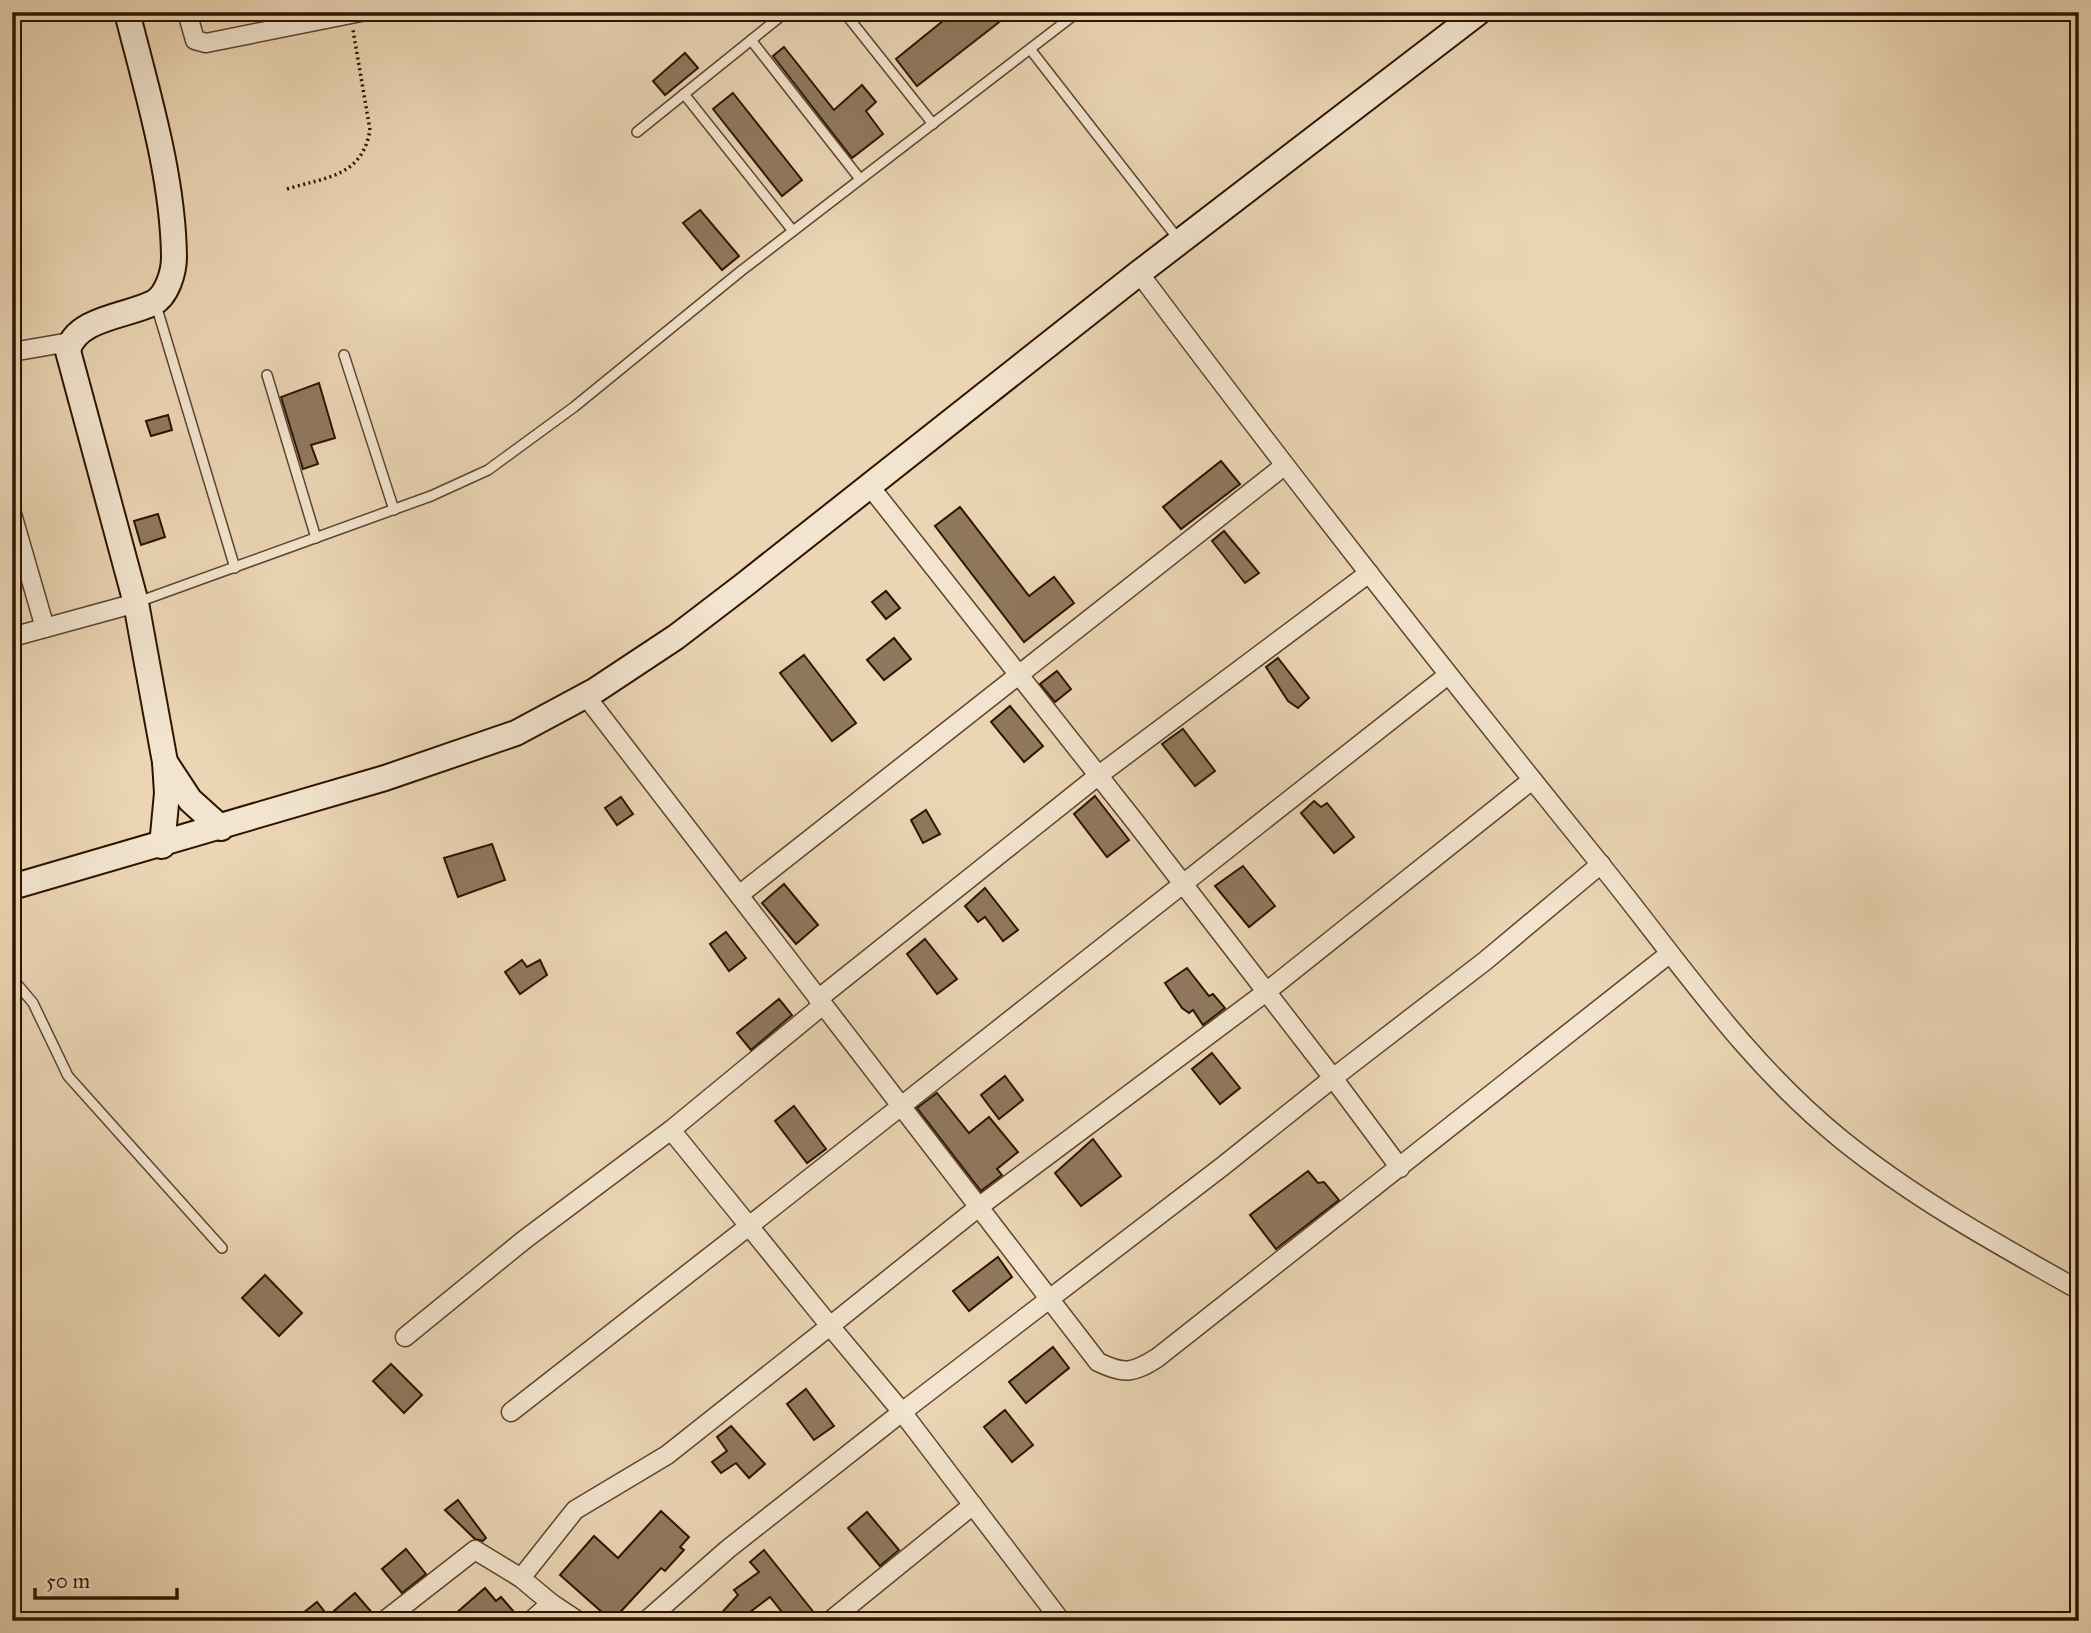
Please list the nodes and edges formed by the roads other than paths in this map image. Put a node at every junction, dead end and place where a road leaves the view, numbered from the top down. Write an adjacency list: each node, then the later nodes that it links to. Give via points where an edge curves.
1 (127, 12): 17 (main road, via 164,170 174,260 169,285)
2 (187, 12): 7 (street, via 195,40 206,43)
3 (786, 12): 8 (lane)
4 (844, 12): 11 (lane)
5 (1078, 12): 9 (lane)
6 (1479, 12): 15 (main road)
7 (356, 13)
8 (751, 40): 10 (lane); 13 (lane)
9 (1030, 49): 11 (lane); 15 (lane)
10 (684, 94): 12 (lane); 14 (lane)
11 (933, 124): 13 (lane)
12 (637, 132)
13 (860, 179): 14 (lane)
14 (793, 231): 24 (lane, via 488,470)
15 (1180, 242): 16 (main road)
16 (1139, 273): 22 (street); 23 (main road)
17 (156, 302): 18 (main road, via 86,327); 27 (lane)
18 (70, 342): 19 (street); 29 (main road, via 68,351)
19 (12, 352)
20 (344, 355): 24 (lane)
21 (267, 375): 26 (lane)
22 (1284, 466): 28 (street); 32 (street)
23 (868, 484): 32 (street); 34 (main road, via 676,637)
24 (394, 510): 26 (lane)
25 (12, 514): 30 (street)
26 (316, 538): 27 (lane)
27 (235, 568): 29 (lane)
28 (1369, 573): 33 (street); 36 (street)
29 (136, 603): 30 (street); 35 (main road)
30 (45, 628): 31 (street)
31 (12, 637)
32 (1019, 674): 36 (street); 43 (street)
33 (1448, 675): 37 (street); 41 (street)
34 (585, 695): 38 (main road, via 516,733); 43 (street)
35 (165, 762): 38 (main road, via 190,800); 39 (main road)
36 (1098, 775): 41 (street); 47 (street)
37 (1532, 780): 40 (street); 46 (street)
38 (221, 828): 39 (main road)
39 (162, 846): 42 (main road)
40 (1601, 864): 44 (street); 48 (street, via 1474,970)
41 (1184, 885): 46 (street); 49 (street)
42 (12, 887)
43 (739, 895): 47 (street)
44 (1669, 954): 51 (street); 55 (street, via 1764,1069 1840,1138 1961,1223)
45 (12, 978): 54 (lane, via 33,1003 68,1076)
46 (1266, 992): 48 (street); 52 (street)
47 (821, 1002): 49 (street); 50 (street)
48 (1333, 1078): 51 (street); 56 (street)
49 (901, 1106): 52 (street); 53 (street)
50 (671, 1130): 53 (street); 58 (street)
51 (1400, 1168): 56 (street, via 1135,1371 1114,1370 1098,1362)
52 (980, 1206): 56 (street); 57 (street)
53 (749, 1226): 57 (street); 59 (street)
54 (222, 1248)
55 (2079, 1290)
56 (1052, 1298): 60 (street)
57 (830, 1326): 60 (street); 62 (street, via 667,1455 575,1510)
58 (405, 1337)
59 (511, 1412)
60 (902, 1412): 61 (street); 67 (street, via 728,1549)
61 (973, 1505): 68 (street); 69 (street)
62 (521, 1578): 63 (street); 64 (street, via 475,1550)
63 (551, 1603): 65 (street); 66 (street)
64 (384, 1621)
65 (531, 1621)
66 (578, 1621)
67 (646, 1621)
68 (830, 1621)
69 (1061, 1621)

